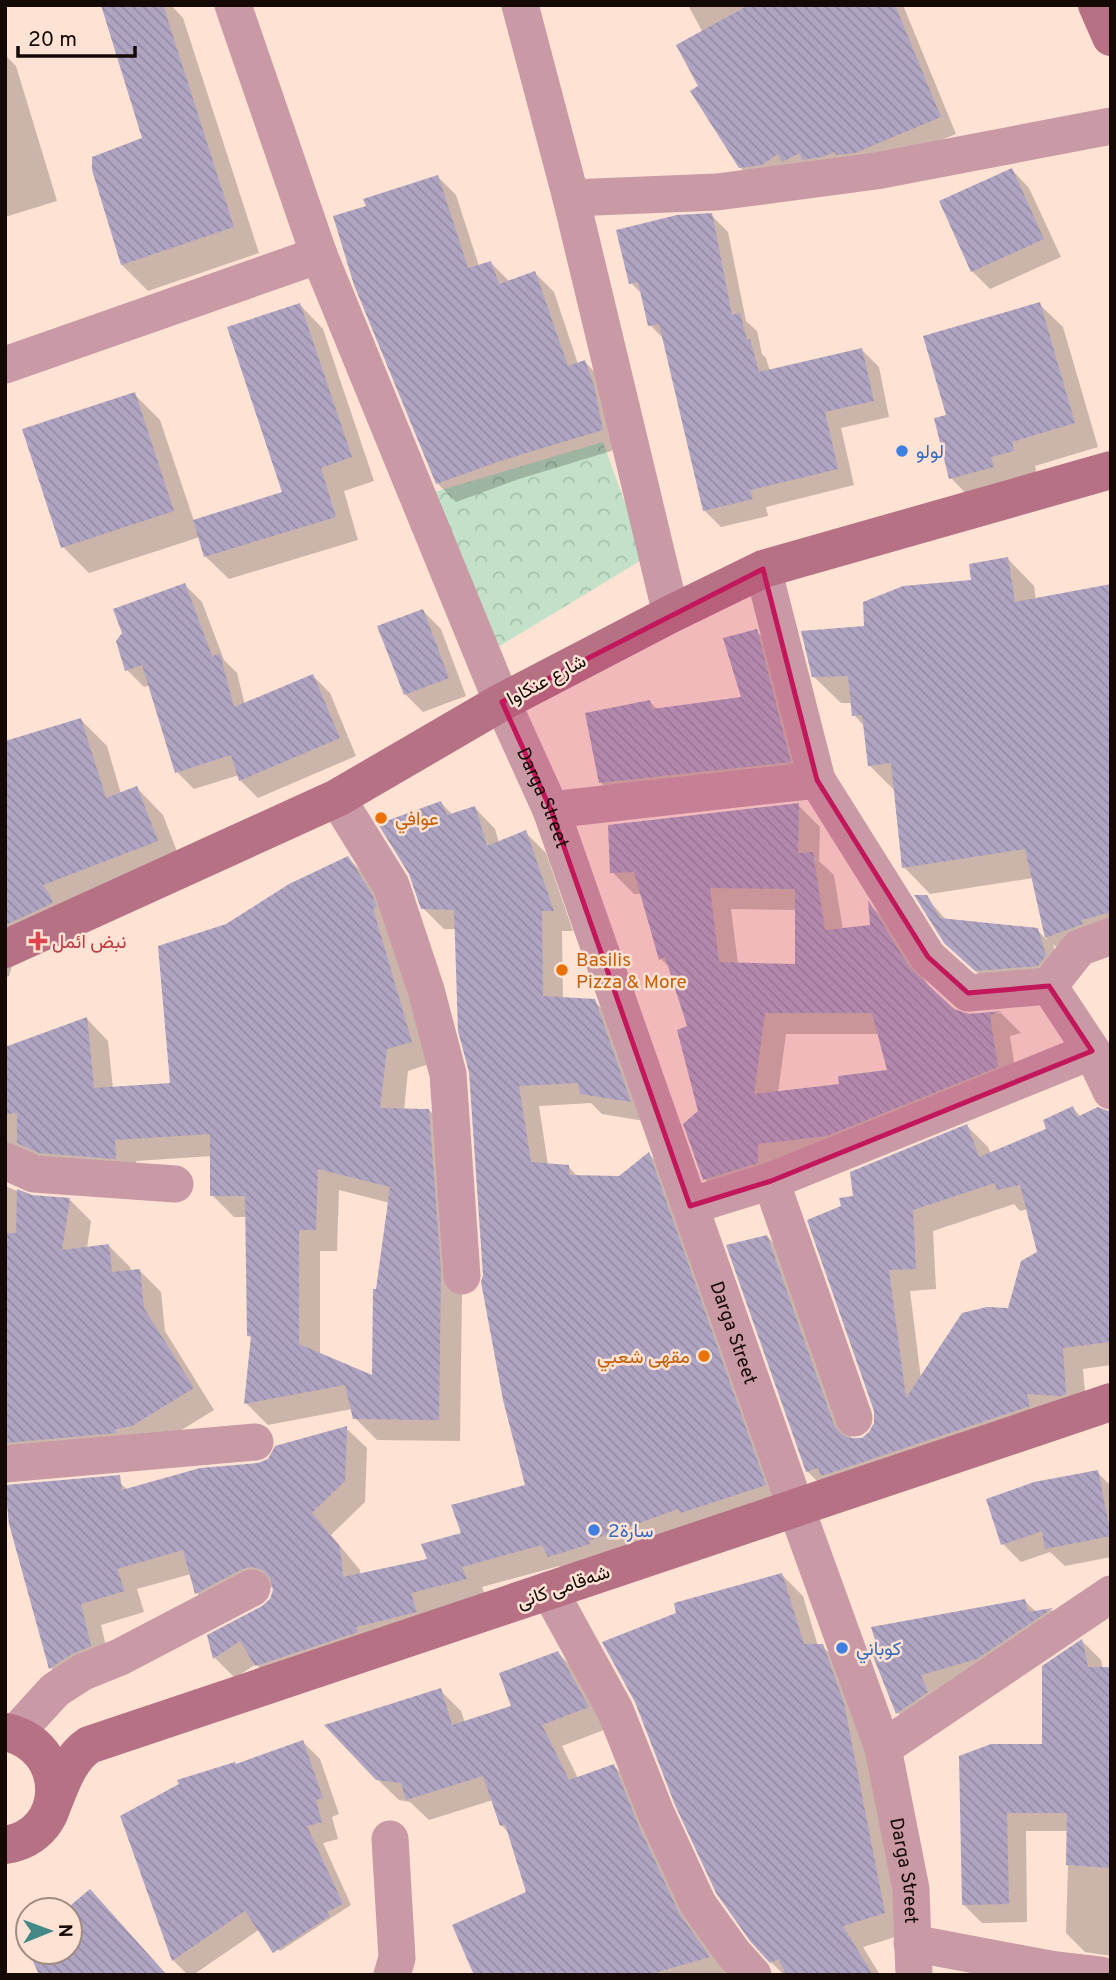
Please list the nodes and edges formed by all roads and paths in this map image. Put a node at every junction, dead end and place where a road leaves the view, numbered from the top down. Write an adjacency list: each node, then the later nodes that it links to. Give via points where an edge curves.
1 (233, 5): 5 (street, Darga Street)
2 (520, 5): 4 (street)
3 (1111, 125): 4 (street, via 876,171 717,192)
4 (571, 198): 9 (street)
5 (319, 255): 6 (street); 10 (street, Darga Street)
6 (5, 365)
7 (1111, 470): 8 (street, شارع عنكاوا)
8 (763, 569): 9 (street, شارع عنكاوا); 11 (street)
9 (671, 614): 10 (street, شارع عنكاوا)
10 (502, 702): 12 (street, شارع عنكاوا); 13 (street, Darga Street)
11 (817, 780): 13 (street); 16 (street, via 928,957 968,993)
12 (337, 798): 15 (street, شارع عنكاوا); 23 (street, via 391,885 448,1074)
13 (551, 810): 22 (street, Darga Street)
14 (1111, 936): 16 (street, via 1079,948)
15 (5, 949)
16 (1049, 986): 17 (street)
17 (1092, 1051): 18 (street); 20 (street)
18 (1111, 1091)
19 (5, 1161): 21 (street, via 34,1174)
20 (771, 1181): 22 (street); 25 (street)
21 (175, 1184)
22 (690, 1206): 28 (street, Darga Street)
23 (462, 1276)
24 (1111, 1402): 28 (street, شەقامی کانی)
25 (854, 1418)
26 (255, 1442): 27 (street)
27 (5, 1464)
28 (796, 1508): 30 (street, شەقامی کانی); 33 (street, Darga Street)
29 (252, 1588): 32 (street, via 83,1672 55,1690)
30 (549, 1590): 34 (street, شەقامی کانی, via 89,1745 71,1763); 40 (street, via 614,1710 698,1904)
31 (1111, 1594): 33 (street)
32 (10, 1733): 34 (street, via 28,1740 48,1761 55,1793)
33 (883, 1748): 37 (street, Darga Street, via 911,1889)
34 (50, 1811): 36 (street, شەقامی کانی, via 26,1839)
35 (390, 1839): 39 (street, via 397,1958)
36 (5, 1845)
37 (913, 1959): 38 (street)
38 (1050, 1972): 41 (street)
39 (392, 1975)
40 (753, 1975)
41 (1101, 1975)

